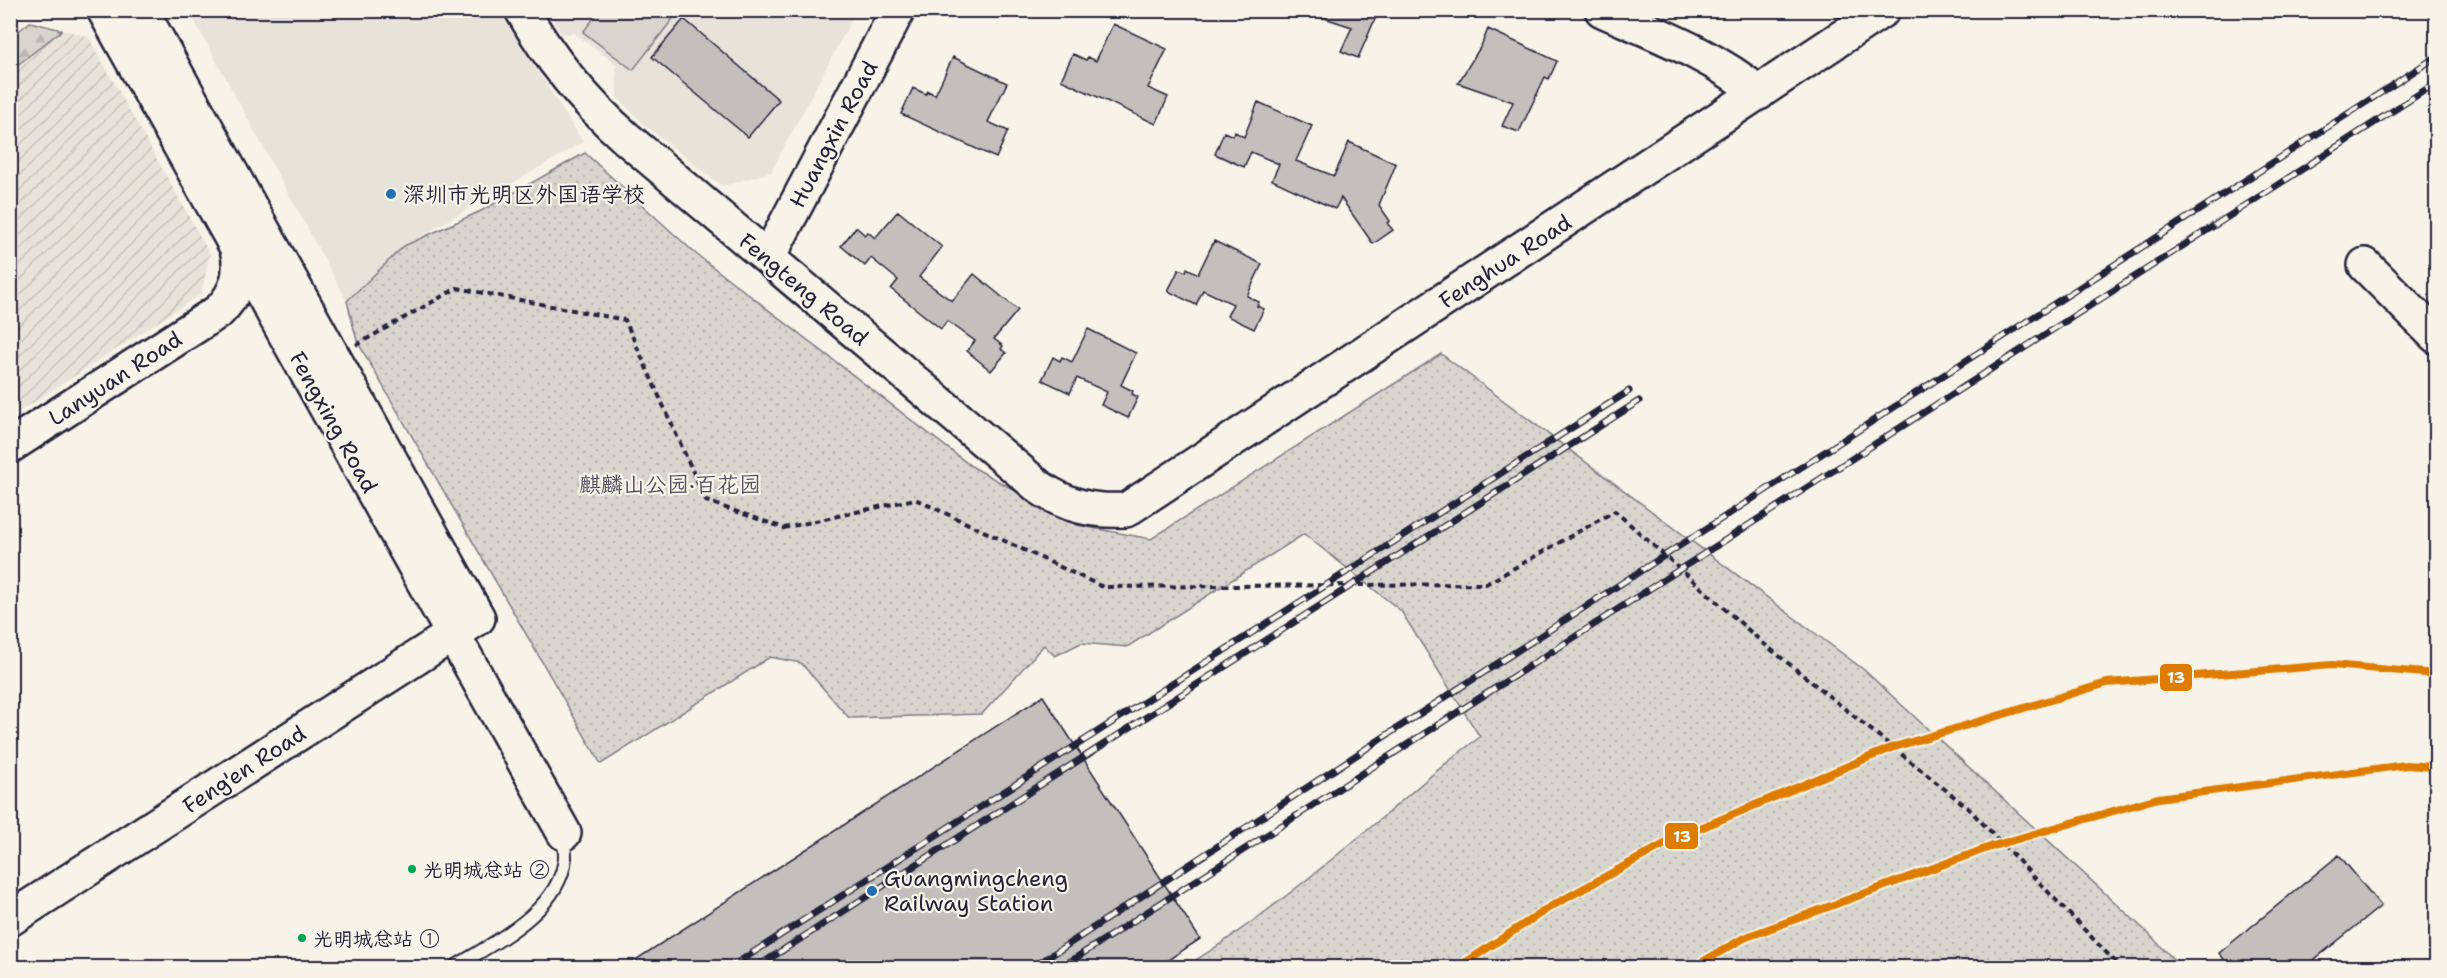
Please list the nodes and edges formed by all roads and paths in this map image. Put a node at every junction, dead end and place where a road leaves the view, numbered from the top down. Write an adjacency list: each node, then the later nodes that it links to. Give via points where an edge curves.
1 (104, 10): 9 (street, Fengxing Road)
2 (141, 10): 15 (street, Fengxing Road)
3 (522, 10): 10 (street, Fengteng Road, via 555,64 605,120)
4 (898, 10): 10 (street, Huangxin Road)
5 (1602, 10): 8 (street)
6 (1639, 10): 8 (street, via 1737,55)
7 (1883, 10): 8 (street, Fenghua Road)
8 (1767, 88): 17 (street, Fenghua Road)
9 (237, 249): 12 (street, Lanyuan Road, via 239,277 229,301); 13 (street, Fengxing Road)
10 (768, 258): 17 (street, Fengteng Road, via 1039,487 1078,507)
11 (2365, 265): 14 (street)
12 (219, 311): 13 (street, Lanyuan Road, via 247,306); 16 (street, Lanyuan Road)
13 (278, 323): 18 (street, Fengxing Road)
14 (2436, 336)
15 (334, 358): 18 (street, Fengxing Road); 22 (path, via 457,288 625,320 706,501 784,528 915,500 1103,586 1486,584 1615,511 1763,643 1967,807)
16 (10, 446)
17 (1126, 510)
18 (465, 626): 19 (street, Fengxing Road); 20 (street, Feng'en Road)
19 (564, 834): 21 (lane, via 565,860 556,884 540,908 519,927)
20 (10, 919)
21 (453, 968)
22 (2121, 968)

